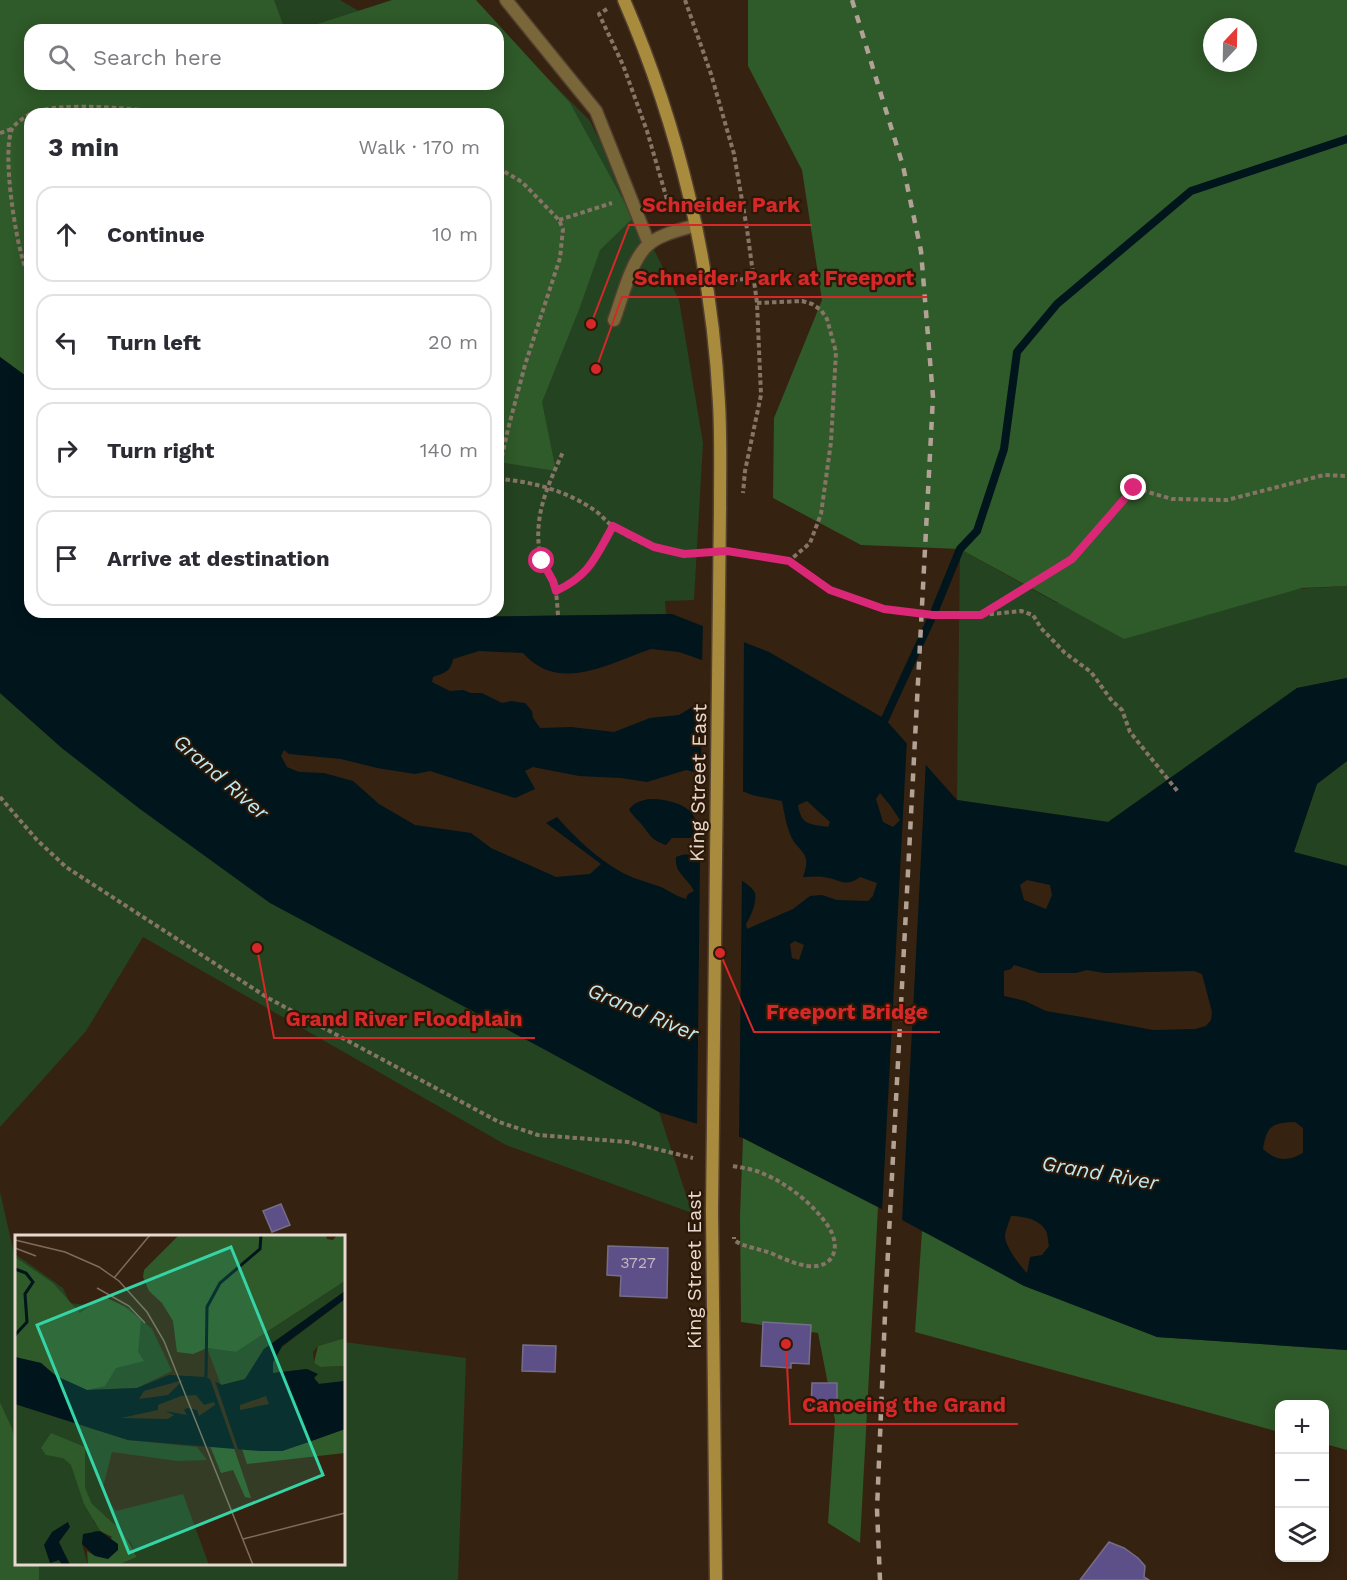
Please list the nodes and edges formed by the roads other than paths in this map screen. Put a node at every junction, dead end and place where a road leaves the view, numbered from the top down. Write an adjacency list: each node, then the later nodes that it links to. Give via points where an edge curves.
1 (506, 0): 4 (lane, via 596,111)
2 (624, 0): 3 (main road, King Street East, via 666,111)
3 (696, 225): 4 (lane); 6 (main road, King Street East, bridge, via 707,283 719,403 712,1211)
4 (649, 244): 5 (lane, via 636,261)
5 (614, 321)
6 (716, 1580)

